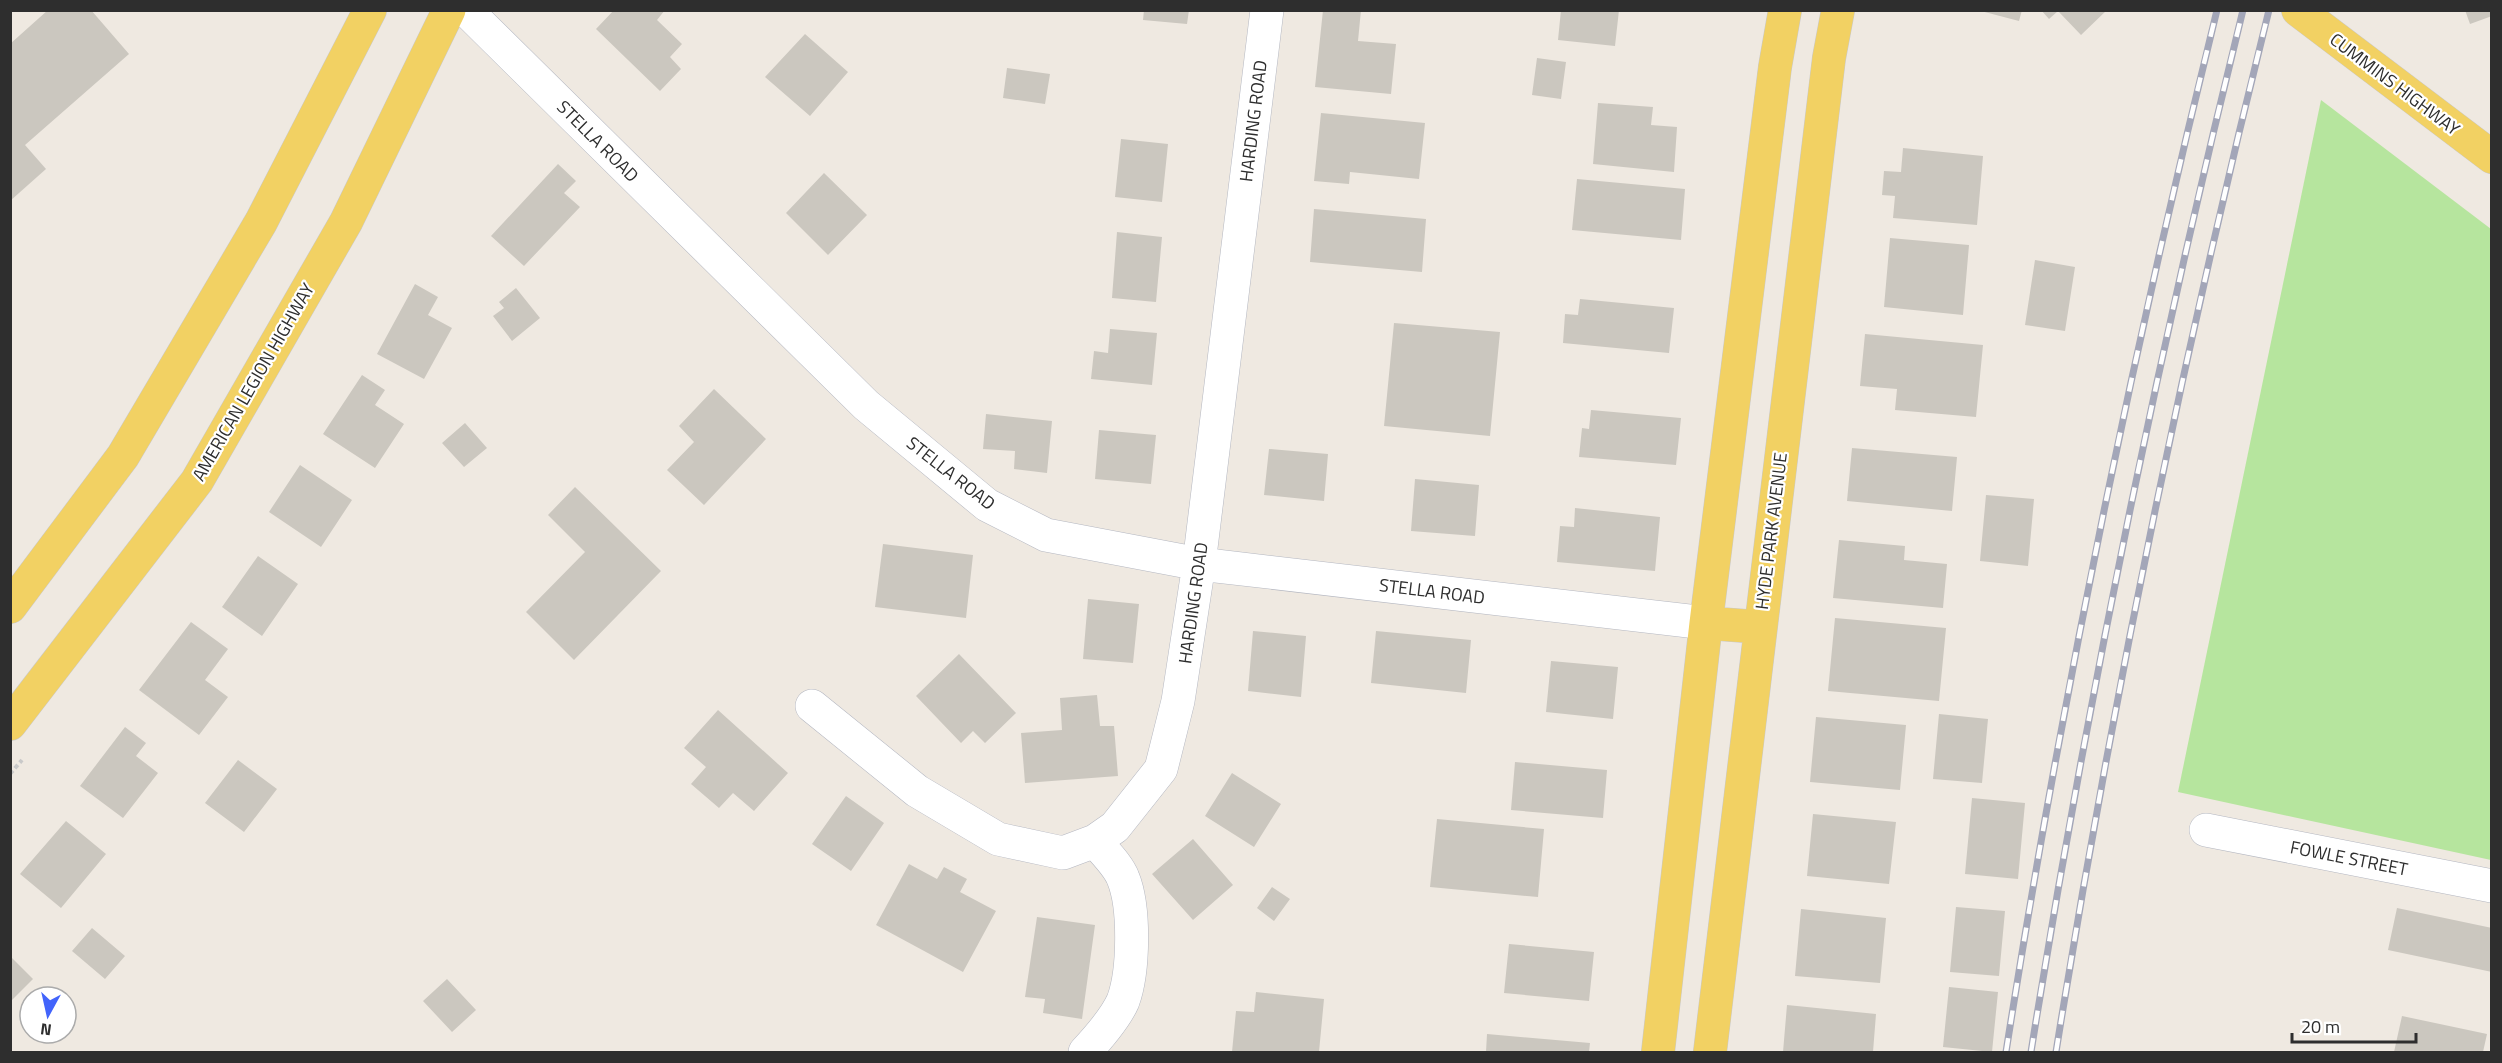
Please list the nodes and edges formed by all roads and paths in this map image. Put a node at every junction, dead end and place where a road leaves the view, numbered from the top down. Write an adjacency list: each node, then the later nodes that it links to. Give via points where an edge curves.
1 (370, 10): 10 (main road, via 261,222 123,456)
2 (449, 10): 14 (main road, AMERICAN LEGION HIGHWAY, via 346,222 197,481)
3 (466, 10): 9 (street, STELLA ROAD, via 866,405 987,505 1046,535)
4 (1267, 10): 9 (street, HARDING ROAD)
5 (1838, 10): 12 (main road, HYDE PARK AVENUE)
6 (2298, 10): 8 (main road, CUMMINS HIGHWAY)
7 (1779, 14): 11 (main road)
8 (2492, 157)
9 (1199, 564): 11 (street, STELLA ROAD); 16 (street, HARDING ROAD, via 1178,701 1161,769 1115,827)
10 (10, 607)
11 (1706, 623): 12 (main road); 19 (main road)
12 (1759, 627): 20 (main road, HYDE PARK AVENUE)
13 (812, 706): 16 (street, HARDING ROAD, via 917,791 998,839 1063,853)
14 (10, 724)
15 (2206, 830): 17 (street, FOWLE STREET)
16 (1095, 841): 18 (street, via 1123,876 1132,947 1123,1000)
17 (2492, 886)
18 (1085, 1053)
19 (1658, 1053)
20 (1710, 1053)

